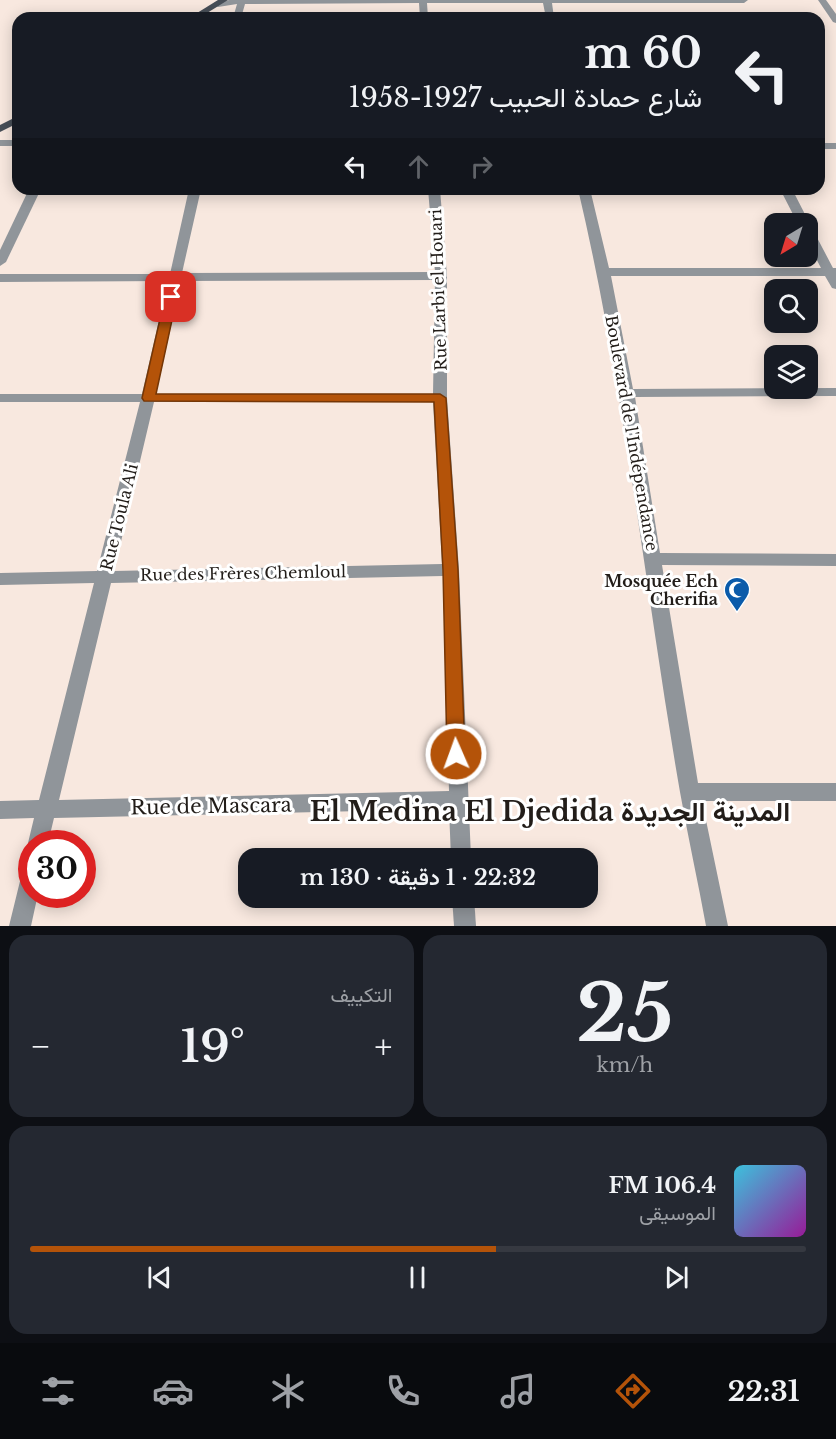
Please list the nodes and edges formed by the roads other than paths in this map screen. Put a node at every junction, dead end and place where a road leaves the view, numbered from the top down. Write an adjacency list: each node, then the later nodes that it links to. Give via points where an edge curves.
1 (744, 0): 5 (street)
2 (822, 0): 8 (street)
3 (242, 1): 4 (street); 6 (street)
4 (423, 1): 5 (street)
5 (548, 1)
6 (221, 2): 7 (main road)
7 (204, 12)
8 (836, 20)
9 (32, 195): 16 (street)
10 (194, 195): 20 (street, Rue Toula Ali)
11 (435, 195): 19 (street, Rue Larbi el Houari)
12 (585, 195): 17 (street, Boulevard de l'Indépendance)
13 (789, 195): 14 (street)
14 (798, 213)
15 (818, 248): 18 (street)
16 (0, 262)
17 (604, 272): 18 (street); 24 (street, Boulevard de l'Indépendance)
18 (833, 272): 22 (street)
19 (441, 276): 20 (street); 27 (street, Rue Larbi el Houari)
20 (176, 277): 21 (street); 26 (street, Rue Toula Ali)
21 (0, 278)
22 (836, 285)
23 (836, 392): 24 (street)
24 (627, 393): 28 (street, Boulevard de l'Indépendance)
25 (0, 398): 26 (street)
26 (148, 398): 27 (street); 31 (street, Rue Toula Ali)
27 (440, 398): 30 (street, Rue Larbi el Houari)
28 (654, 559): 29 (street); 33 (street, Boulevard de l'Indépendance)
29 (836, 560)
30 (451, 570): 31 (street, Rue des Frères Chemloul); 35 (street, Rue Larbi el Houari)
31 (105, 576): 32 (street, Rue des Frères Chemloul); 37 (street, Rue Toula Ali)
32 (0, 579)
33 (690, 792): 34 (street); 44 (street, Boulevard de l'Indépendance)
34 (836, 792)
35 (457, 800): 37 (street, Rue de Mascara); 39 (street, Rue Larbi el Houari)
36 (0, 810): 37 (street, Rue de Mascara)
37 (45, 810): 38 (street, Rue Toula Ali)
38 (41, 830)
39 (460, 848)
40 (24, 908): 42 (street)
41 (464, 908): 43 (street)
42 (20, 926)
43 (465, 926)
44 (717, 926)

